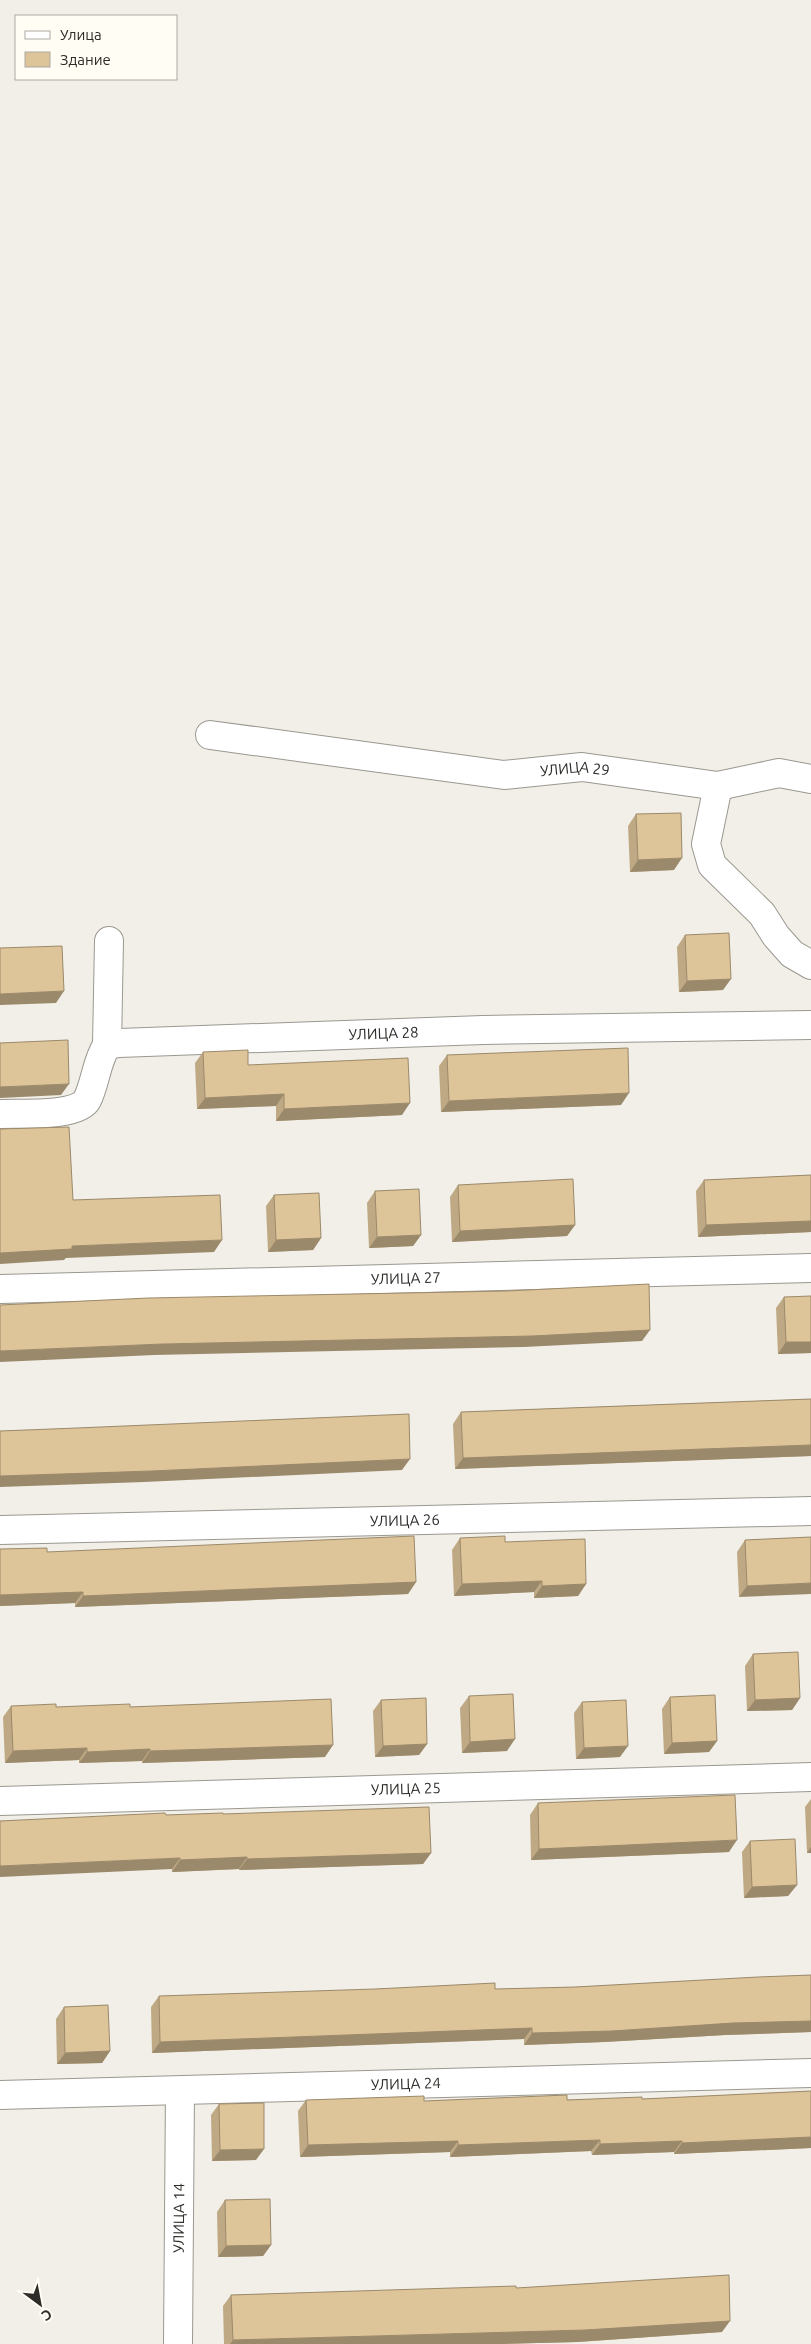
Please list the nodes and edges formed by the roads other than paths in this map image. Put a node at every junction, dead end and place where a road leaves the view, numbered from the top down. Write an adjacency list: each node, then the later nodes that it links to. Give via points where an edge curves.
1 (210, 735): 3 (street, УЛИЦА 29, via 504,775 582,767)
2 (811, 779): 3 (street, via 779,772)
3 (718, 786): 5 (street, via 706,844 712,865 762,914 792,954)
4 (109, 941): 7 (street)
5 (811, 965)
6 (811, 1025): 7 (street, УЛИЦА 28, via 483,1030)
7 (107, 1045): 8 (street, via 86,1102 75,1110)
8 (0, 1114)
9 (811, 1268): 10 (street, УЛИЦА 27)
10 (0, 1289)
11 (811, 1511): 12 (street, УЛИЦА 26)
12 (0, 1530)
13 (811, 1777): 14 (street, УЛИЦА 25)
14 (0, 1801)
15 (811, 2073): 16 (street, УЛИЦА 24)
16 (180, 2091): 17 (street, УЛИЦА 24); 18 (street, УЛИЦА 14)
17 (0, 2095)
18 (178, 2344)

